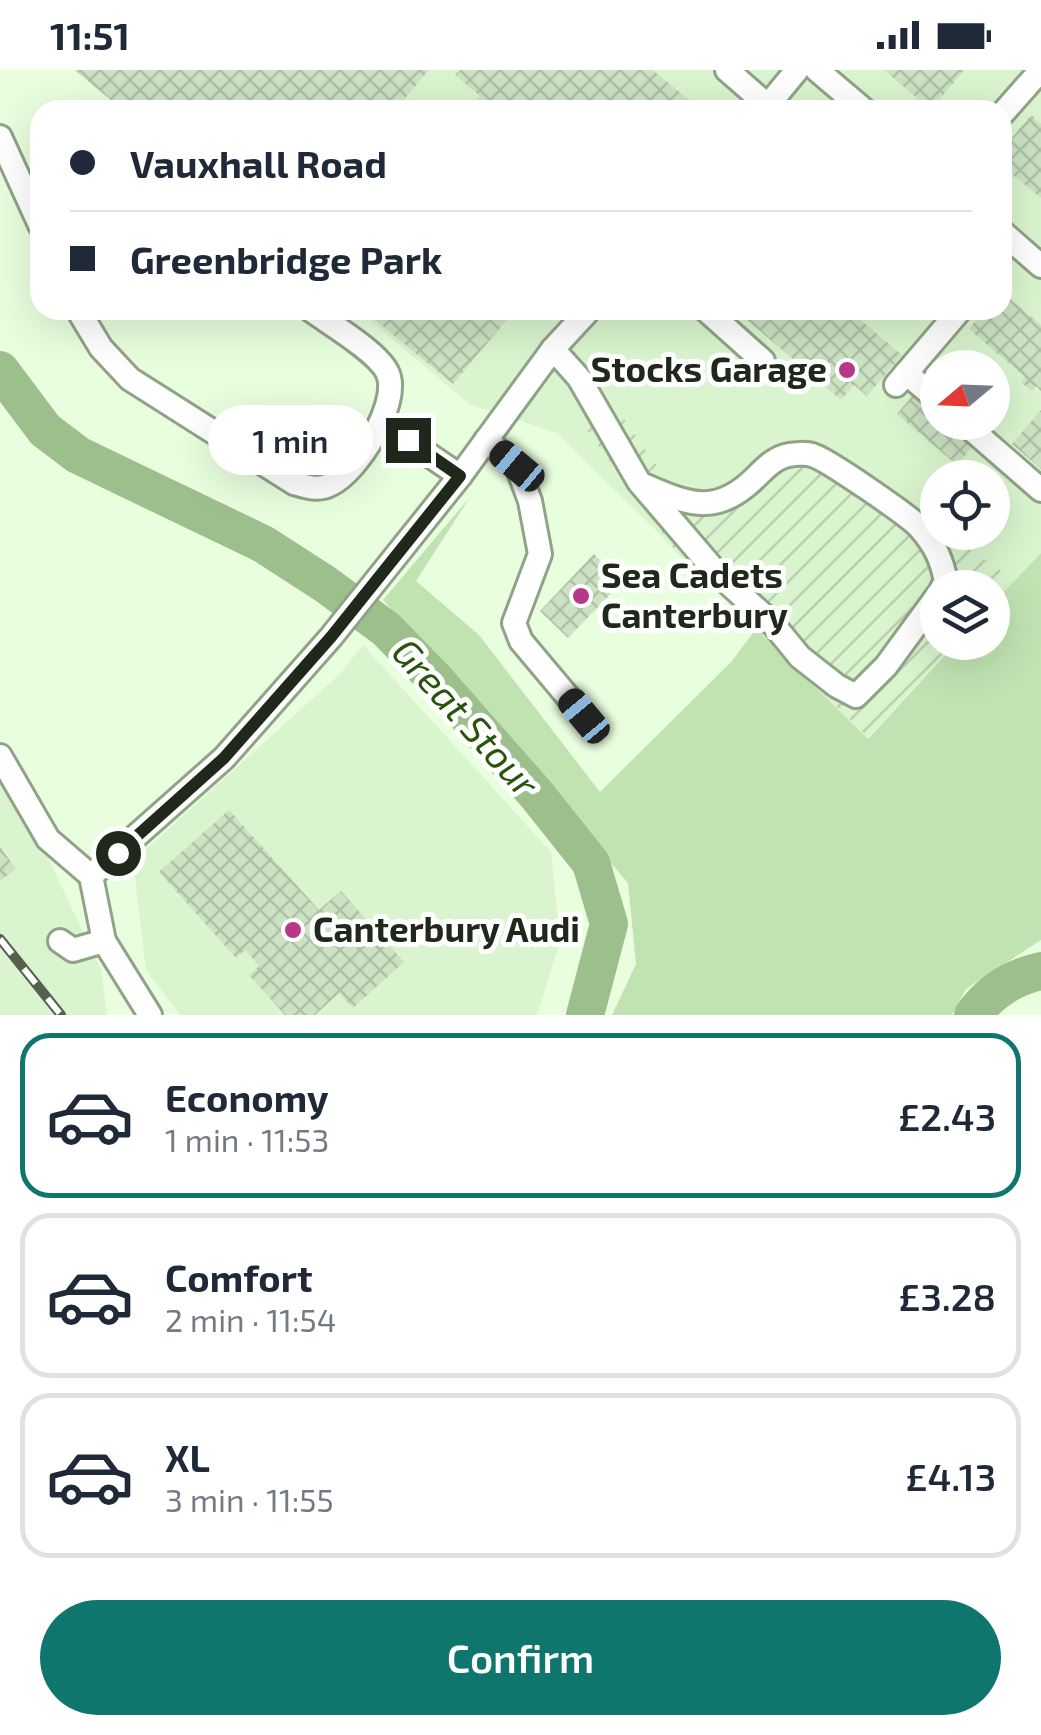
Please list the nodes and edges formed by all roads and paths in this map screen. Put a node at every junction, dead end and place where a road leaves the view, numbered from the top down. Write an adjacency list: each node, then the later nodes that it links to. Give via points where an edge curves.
1 (728, 70): 5 (street)
2 (797, 70): 6 (street)
3 (817, 70): 7 (street)
4 (1041, 70): 8 (street)
5 (758, 100)
6 (773, 100)
7 (852, 100)
8 (1012, 103)
9 (0, 138): 10 (street)
10 (30, 203)
11 (1012, 248): 12 (street)
12 (1041, 266)
13 (84, 320): 23 (street, via 130,379 294,483 329,486 344,476)
14 (324, 320): 23 (street, via 386,368 392,386)
15 (579, 320): 18 (street)
16 (717, 320): 21 (street)
17 (951, 320): 19 (street)
18 (552, 349): 24 (street); 27 (street, via 579,378)
19 (926, 350)
20 (920, 357): 22 (street, via 901,379)
21 (763, 361)
22 (920, 390)
23 (382, 423): 26 (street)
24 (486, 440): 26 (street); 31 (street, via 517,466 540,554 514,623 520,641)
25 (984, 440): 28 (street)
26 (460, 476): 33 (street, via 224,758)
27 (639, 482): 29 (street, via 702,506 722,502 785,455 812,455 918,525); 30 (street, via 800,657 856,696)
28 (1041, 490)
29 (944, 570)
30 (920, 620)
31 (584, 716)
32 (0, 756): 33 (street, via 48,839)
33 (91, 876): 34 (street)
34 (104, 941): 35 (street, via 72,950); 36 (street)
35 (60, 942)
36 (150, 1015)

